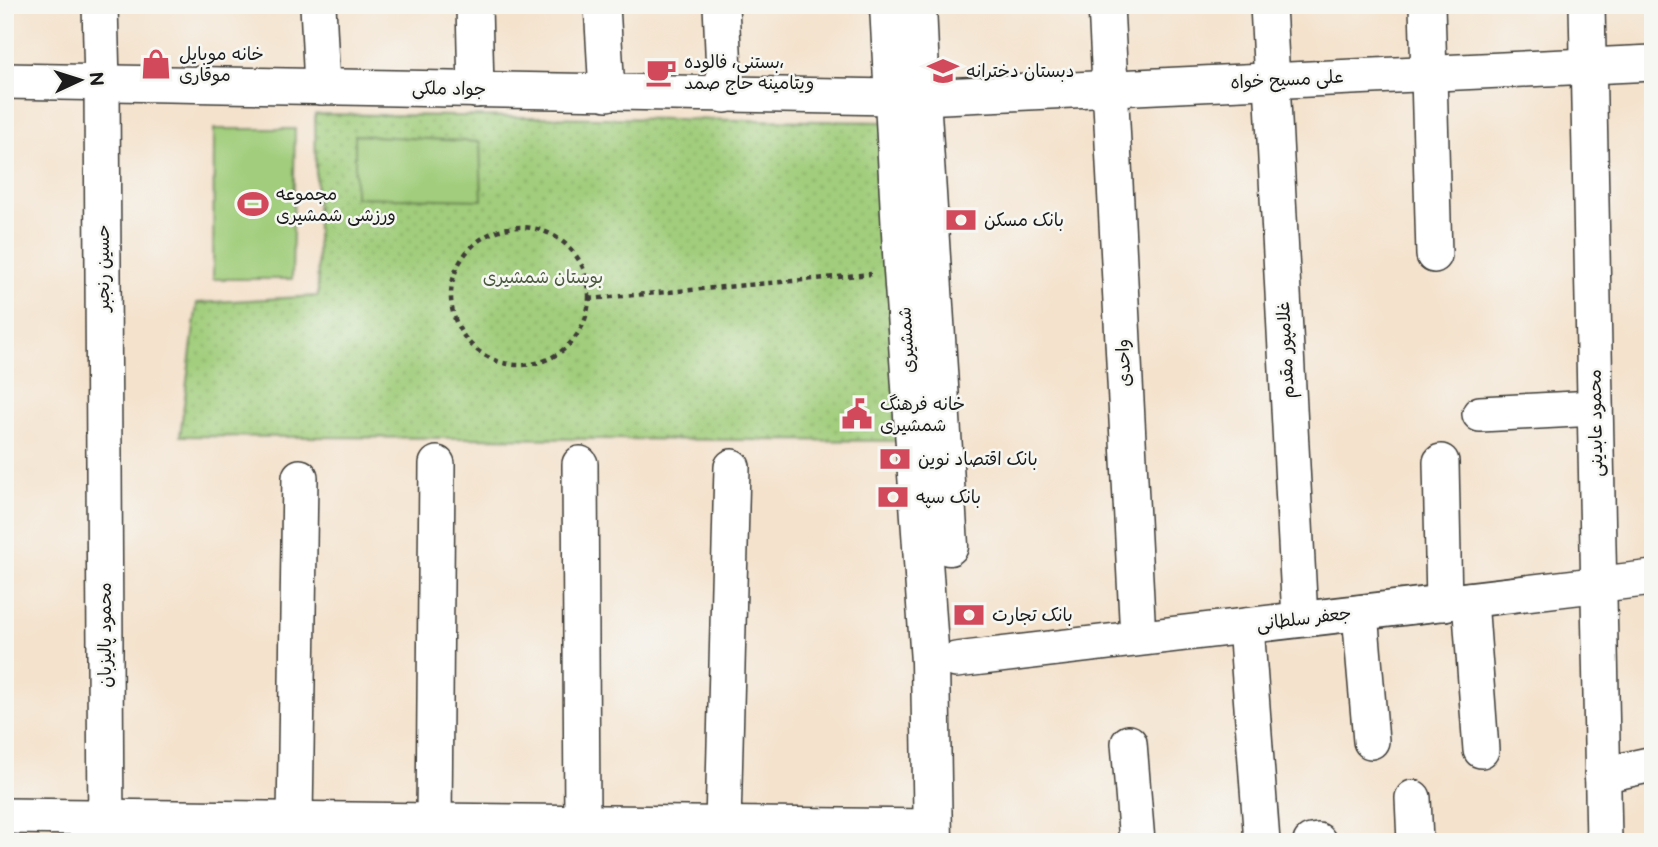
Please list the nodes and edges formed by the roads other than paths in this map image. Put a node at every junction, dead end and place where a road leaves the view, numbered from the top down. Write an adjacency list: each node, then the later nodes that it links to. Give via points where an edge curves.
1 (100, 5): 17 (street, حسین رنجبر)
2 (318, 5): 18 (street)
3 (474, 5): 20 (street)
4 (602, 5): 21 (street)
5 (721, 5): 22 (street)
6 (889, 5): 23 (main road, شمشیری)
7 (917, 5): 23 (main road, شمشیری)
8 (1106, 5): 19 (street, واحدی)
9 (1268, 5): 15 (street, غلامپور مقدم)
10 (1427, 5): 14 (street)
11 (1587, 5): 13 (street, محمود عابدینی)
12 (1653, 63): 13 (street, علی مسیح خواه)
13 (1588, 66): 14 (street, علی مسیح خواه); 25 (street, محمود عابدینی)
14 (1430, 74): 15 (street, علی مسیح خواه); 24 (street)
15 (1272, 80): 19 (street, علی مسیح خواه); 37 (street, غلامپور مقدم)
16 (5, 81): 17 (street, جواد ملکی)
17 (103, 83): 18 (street, جواد ملکی); 27 (street, حسین رنجبر)
18 (321, 87): 20 (street, جواد ملکی)
19 (1111, 88): 23 (street, علی مسیح خواه); 39 (street, واحدی)
20 (476, 90): 21 (street, جواد ملکی)
21 (607, 93): 22 (street, جواد ملکی)
22 (725, 95): 23 (street, جواد ملکی)
23 (907, 97): 40 (main road, شمشیری); 40 (main road, شمشیری, via 903,271)
24 (1434, 255)
25 (1595, 408): 26 (street); 34 (street, محمود عابدینی)
26 (1480, 414)
27 (104, 453): 52 (street, محمود پالیزبان)
28 (1441, 462): 35 (street)
29 (437, 464): 49 (street)
30 (580, 464): 50 (street)
31 (732, 467): 51 (street)
32 (300, 477): 48 (street)
33 (1653, 578): 34 (street, جعفر سلطانی)
34 (1599, 584): 35 (street, جعفر سلطانی); 45 (street, محمود عابدینی)
35 (1457, 601): 36 (street, جعفر سلطانی); 43 (street)
36 (1360, 613): 37 (street, جعفر سلطانی); 41 (street)
37 (1300, 619): 38 (street, جعفر سلطانی)
38 (1246, 626): 39 (street, جعفر سلطانی); 59 (street)
39 (1138, 638): 40 (street, جعفر سلطانی)
40 (943, 661): 56 (main road, شمشیری)
41 (1371, 741)
42 (1129, 743): 58 (street)
43 (1481, 750)
44 (1653, 764): 45 (street)
45 (1602, 775): 62 (street, محمود عابدینی)
46 (1413, 798): 61 (street)
47 (5, 816): 52 (street)
48 (295, 820): 53 (street); 54 (street)
49 (434, 821): 54 (street); 55 (street)
50 (583, 823): 51 (street); 55 (street)
51 (723, 825): 56 (street)
52 (106, 830): 53 (street)
53 (242, 831)
54 (376, 831)
55 (520, 832)
56 (946, 834)
57 (1318, 841): 60 (street)
58 (1137, 842)
59 (1262, 842)
60 (1311, 842)
61 (1415, 842)
62 (1604, 842)

